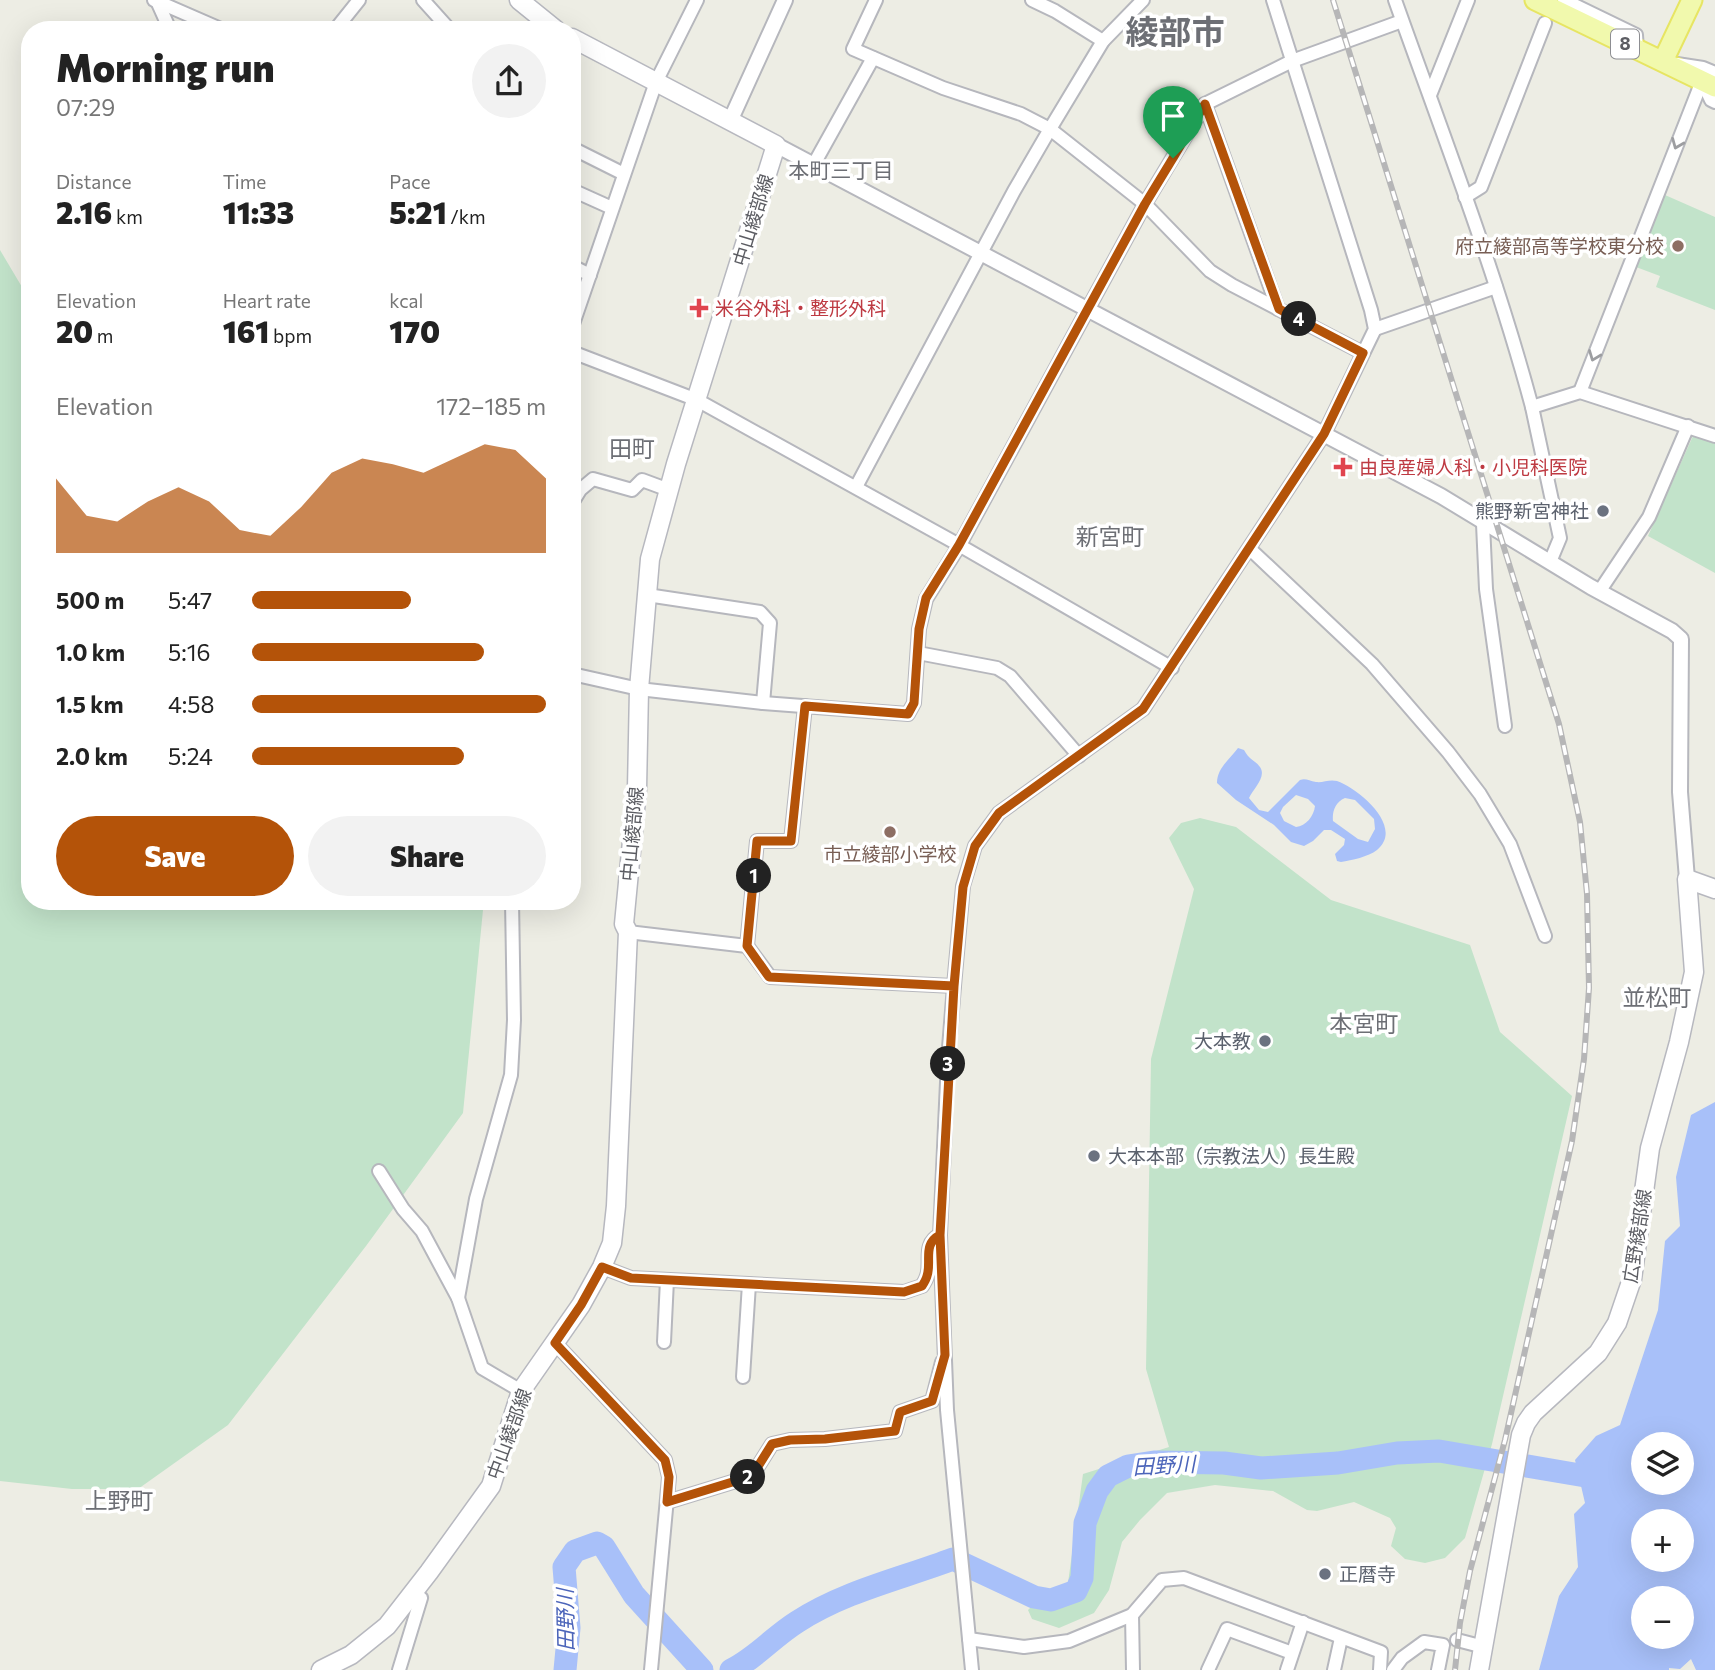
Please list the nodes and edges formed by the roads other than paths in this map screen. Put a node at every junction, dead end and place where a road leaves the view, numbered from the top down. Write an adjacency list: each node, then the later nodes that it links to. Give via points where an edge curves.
1 (359, 0): 19 (street)
2 (423, 0): 20 (street)
3 (519, 0): 21 (main road)
4 (697, 0): 31 (street)
5 (785, 0): 35 (street)
6 (876, 0): 27 (street, via 853,49)
7 (1032, 0): 24 (street)
8 (1143, 0): 24 (street)
9 (1273, 0): 28 (street)
10 (1395, 0): 22 (street)
11 (1468, 0): 32 (street)
12 (1535, 0): 26 (main road, 8)
13 (1564, 0): 26 (street, via 1636,35)
14 (1692, 0): 29 (main road)
15 (155, 1): 16 (street); 17 (street)
16 (174, 3): 18 (street)
17 (165, 21)
18 (207, 21)
19 (342, 21)
20 (442, 21)
21 (545, 21)
22 (1402, 21): 28 (street); 32 (street)
23 (1545, 23): 42 (street, via 1481,187)
24 (1103, 41): 36 (street)
25 (581, 43): 31 (main road)
26 (1637, 49): 29 (main road, 8)
27 (873, 58): 36 (street); 39 (street)
28 (1292, 61): 34 (street); 52 (street)
29 (1663, 61): 30 (main road, 8)
30 (1711, 80): 33 (street, via 1711,100); 55 (street, one-way to 55)
31 (656, 82): 35 (main road); 40 (street)
32 (1430, 95): 42 (street)
33 (1715, 102)
34 (1205, 104): 43 (street); 51 (street)
35 (731, 120): 37 (main road)
36 (1050, 129): 43 (street); 45 (street)
37 (776, 145): 39 (street); 56 (main road, 中山綾部線)
38 (581, 153): 40 (street)
39 (814, 164): 45 (street)
40 (624, 174): 44 (street)
41 (581, 194): 44 (street)
42 (1465, 197): 48 (street)
43 (1145, 204): 50 (street); 51 (street, via 1210,271)
44 (612, 208): 47 (street)
45 (982, 252): 50 (street); 61 (street)
46 (581, 270): 47 (street)
47 (590, 275): 49 (street)
48 (1496, 287): 52 (street); 57 (street)
49 (581, 301)
50 (1088, 309): 59 (street); 65 (street)
51 (1279, 309): 53 (street)
52 (1375, 329): 53 (street)
53 (1363, 353): 59 (street)
54 (581, 355): 56 (street)
55 (1580, 392): 57 (street); 58 (street)
56 (697, 400): 61 (street); 63 (main road, 中山綾部線)
57 (1532, 407): 67 (street, via 1560,538)
58 (1688, 426): 60 (street); 68 (street, via 1649,517)
59 (1324, 434): 64 (street, via 1441,496); 66 (street)
60 (1715, 436)
61 (856, 487): 65 (street)
62 (581, 489): 63 (street, via 593,479 632,490 642,480)
63 (669, 490): 69 (main road, 中山綾部線, via 650,559)
64 (1483, 524): 67 (street); 76 (street, via 1486,589)
65 (959, 545): 70 (street, via 926,598); 71 (street)
66 (1250, 549): 71 (street); 82 (street, via 1372,664 1448,752 1510,844)
67 (1550, 562): 68 (street)
68 (1599, 592): 78 (street, via 1681,639 1680,792)
69 (647, 595): 73 (main road, 中山綾部線); 74 (street, via 760,612 771,623)
70 (918, 653): 75 (street, via 914,703 908,714); 77 (street, via 997,667)
71 (1172, 668): 77 (street, via 1143,709)
72 (581, 676): 73 (street)
73 (639, 689): 74 (street); 81 (main road, 中山綾部線, via 637,789 624,924)
74 (764, 703): 75 (street)
75 (805, 706): 83 (street, via 791,841 757,841)
76 (1505, 726)
77 (1079, 756): 84 (street, via 999,813 975,846 963,887)
78 (1687, 879): 79 (main road); 103 (main road, 広野綾部線, via 1694,972 1650,1148 1632,1279 1618,1324 1598,1353 1526,1423)
79 (1712, 888)
80 (512, 910): 90 (street, via 511,1075 476,1199)
81 (628, 932): 83 (street); 87 (main road, 中山綾部線, via 616,1206 612,1243)
82 (1545, 936)
83 (747, 946): 84 (street, via 769,977)
84 (954, 986): 86 (street)
85 (379, 1171): 90 (street, via 422,1231)
86 (940, 1235): 89 (street, via 927,1253 928,1274 922,1286 904,1292); 93 (street)
87 (602, 1267): 88 (street, via 631,1278); 92 (main road, 中山綾部線)
88 (667, 1280): 89 (street); 91 (street)
89 (749, 1284): 94 (street)
90 (458, 1298): 95 (street, via 482,1368)
91 (664, 1342)
92 (555, 1343): 95 (main road, 中山綾部線); 96 (street, via 665,1460)
93 (945, 1355): 96 (street, via 932,1401 900,1412 895,1431 772,1444 752,1476); 101 (street)
94 (743, 1377)
95 (521, 1391): 97 (main road, 中山綾部線, via 491,1486)
96 (667, 1502): 107 (street)
97 (413, 1593): 105 (main road, 中山綾部線, via 387,1626 351,1655); 106 (street, via 421,1598)
98 (1132, 1615): 99 (street, via 1162,1580 1184,1578); 101 (street, via 1069,1641 1044,1645 1024,1647); 109 (street)
99 (1303, 1622): 100 (street); 104 (street)
100 (1341, 1638): 112 (street); 113 (street, via 1381,1652)
101 (969, 1639): 108 (street)
102 (1457, 1640): 103 (street)
103 (1484, 1647): 116 (main road, 広野綾部線)
104 (1292, 1653): 110 (street, via 1227,1629); 111 (street)
105 (321, 1670)
106 (399, 1670)
107 (651, 1670)
108 (972, 1670)
109 (1133, 1670)
110 (1208, 1670)
111 (1287, 1670)
112 (1334, 1670)
113 (1380, 1670)
114 (1392, 1670): 115 (street, via 1423,1642 1443,1645)
115 (1438, 1670)
116 (1479, 1670)

